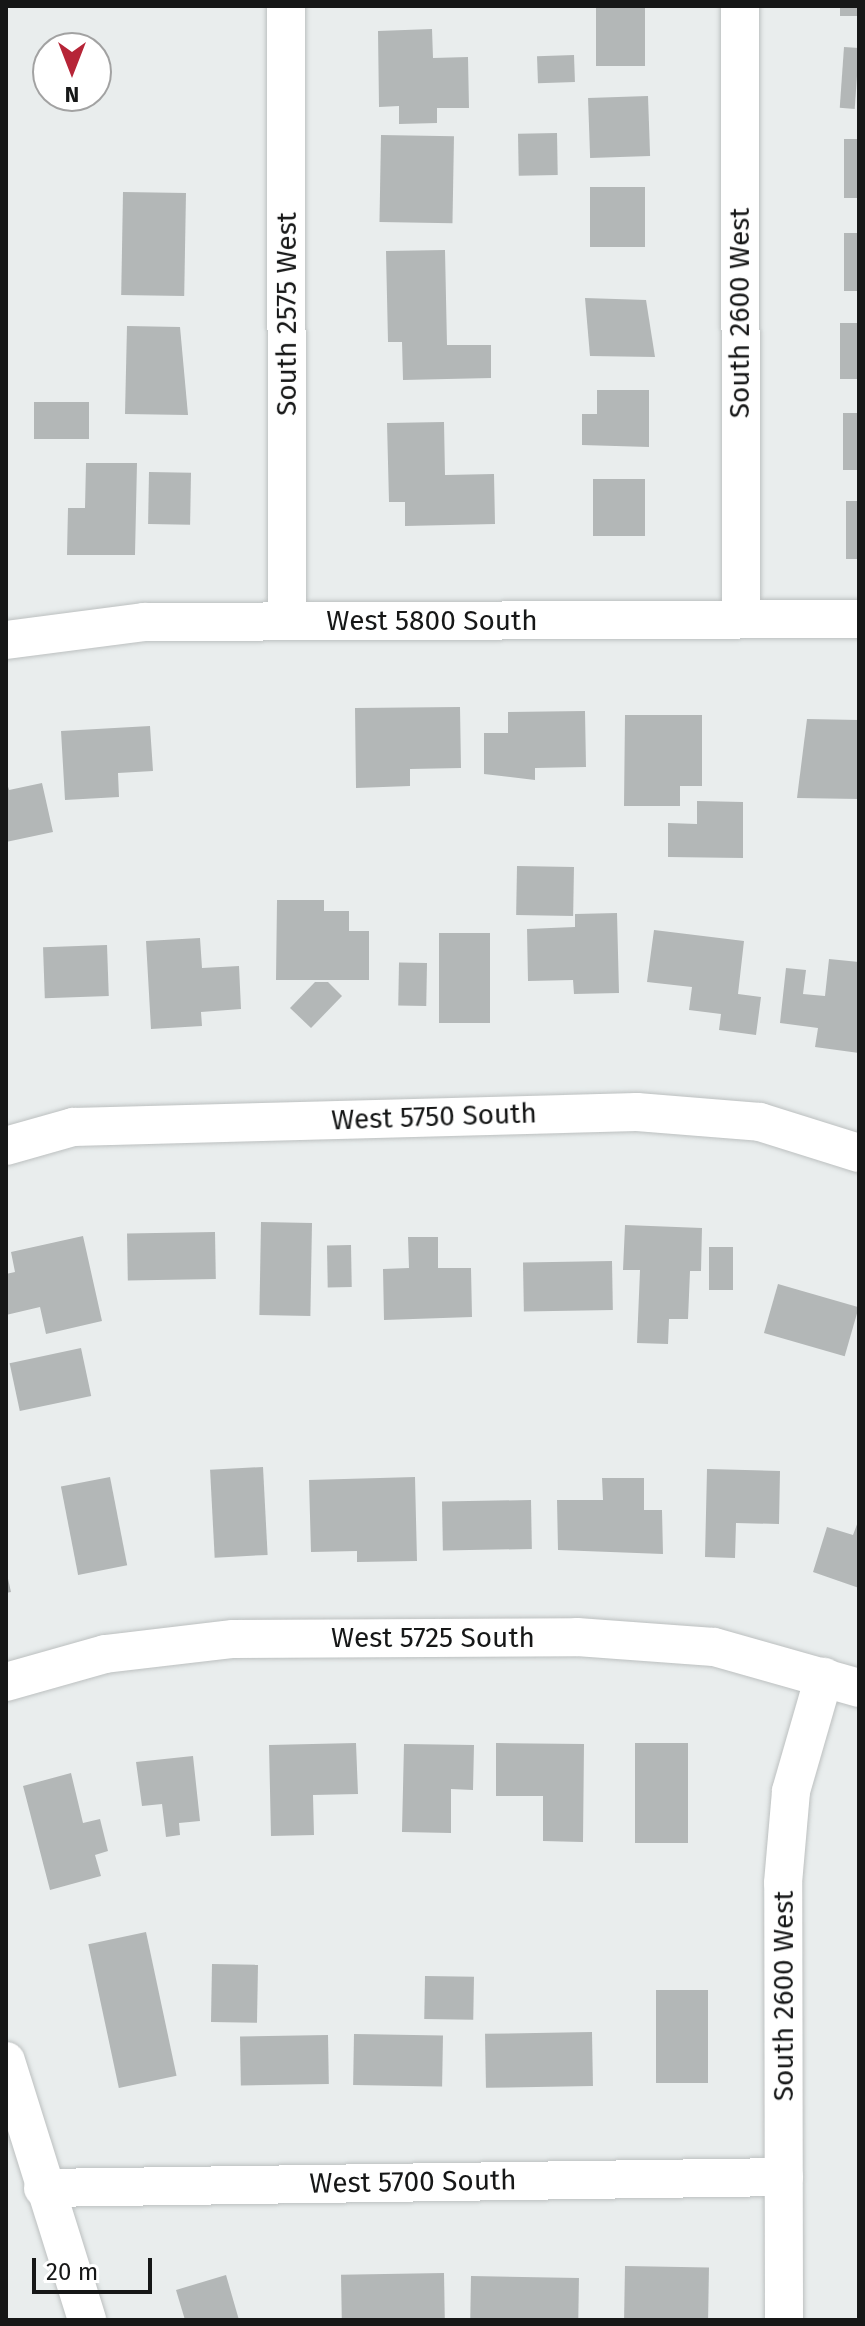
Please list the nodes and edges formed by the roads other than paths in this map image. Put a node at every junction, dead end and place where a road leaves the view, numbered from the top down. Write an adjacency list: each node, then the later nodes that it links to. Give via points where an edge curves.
1 (286, 6): 5 (street, South 2575 West)
2 (740, 6): 3 (street, South 2600 West)
3 (741, 619): 4 (street, West 5800 South); 5 (street, West 5800 South)
4 (859, 619)
5 (287, 621): 6 (street, West 5800 South, via 144,622)
6 (6, 640)
7 (6, 1146): 8 (street, West 5750 South, via 73,1127 637,1112 760,1122)
8 (859, 1153)
9 (6, 1682): 10 (street, West 5725 South, via 105,1654 233,1639 577,1637 714,1647)
10 (842, 1683): 12 (street, South 2600 West, via 791,1791 784,1868)
11 (6, 2061): 13 (street)
12 (784, 2177): 13 (street, West 5700 South); 15 (street, South 2600 West)
13 (43, 2188): 14 (street)
14 (87, 2320)
15 (784, 2320)

